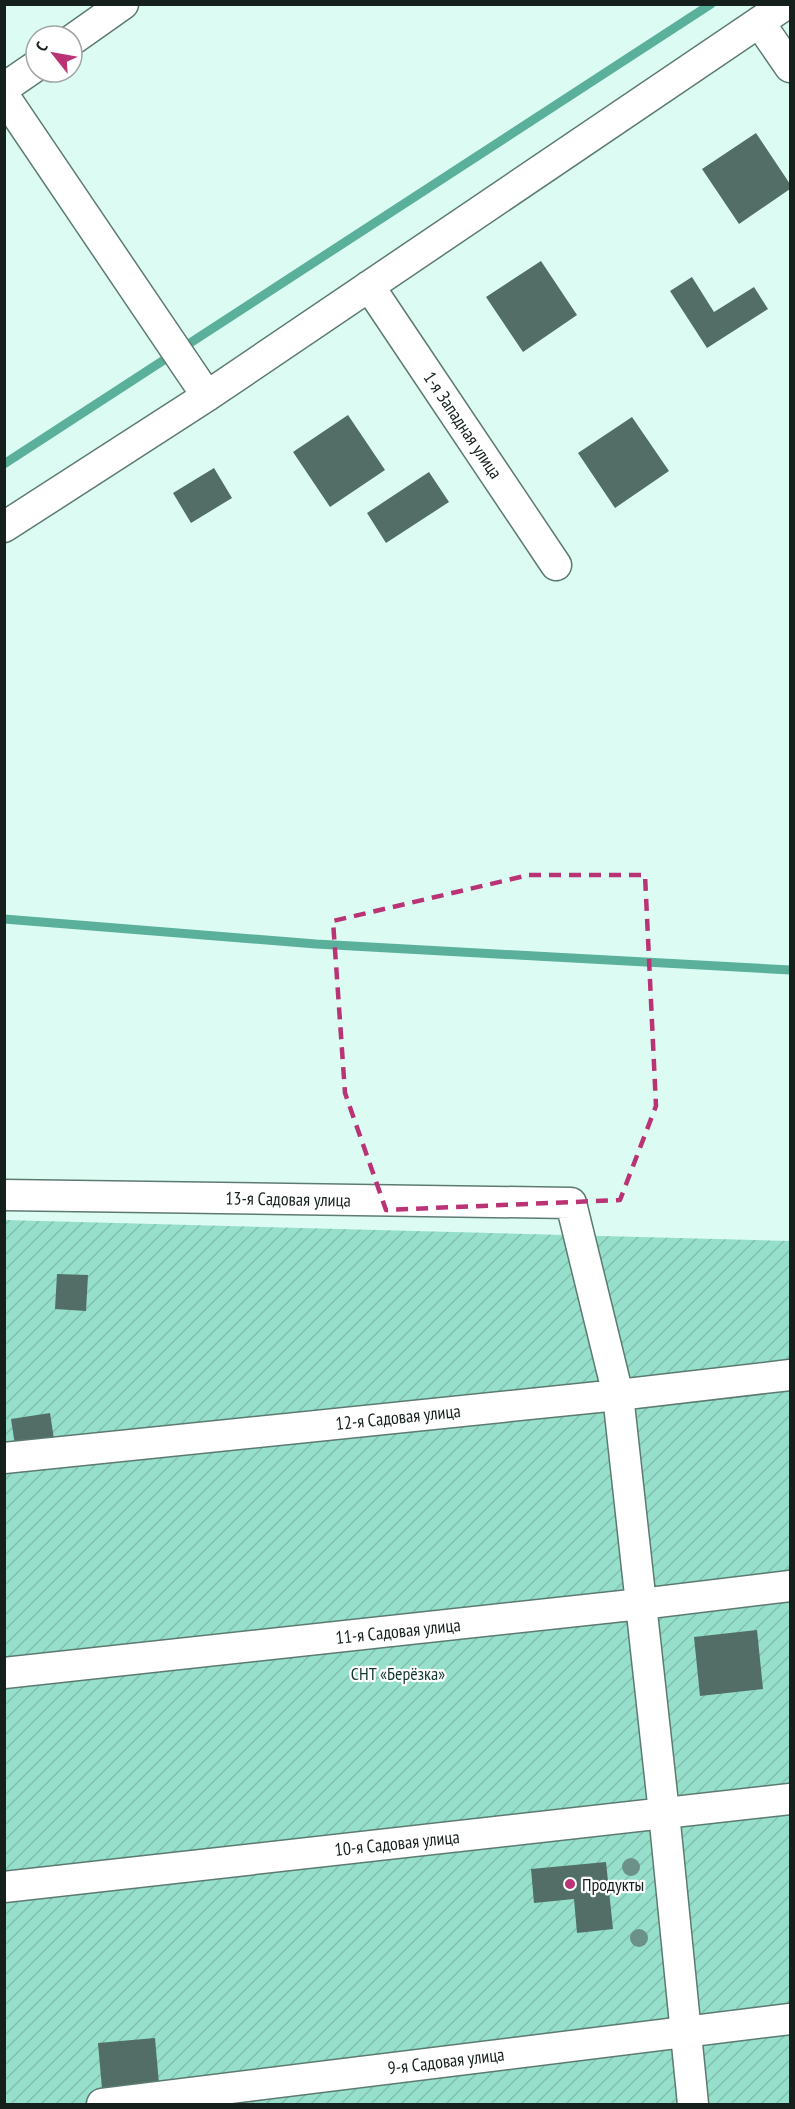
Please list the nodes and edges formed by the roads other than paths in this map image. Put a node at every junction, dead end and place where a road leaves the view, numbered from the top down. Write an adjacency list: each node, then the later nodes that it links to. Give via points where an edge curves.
1 (123, 4): 4 (street)
2 (786, 4): 3 (street)
3 (759, 22): 5 (street); 9 (street)
4 (84, 32)
5 (790, 67)
6 (24, 74): 7 (street)
7 (4, 88)
8 (4, 96): 10 (street)
9 (369, 286): 10 (street); 12 (street, 1-я Западная улица)
10 (207, 396): 11 (street)
11 (4, 526)
12 (556, 565)
13 (4, 1195): 15 (street, 13-я Садовая улица, via 571,1203)
14 (790, 1375): 15 (street, 12-я Садовая улица)
15 (618, 1395): 16 (street, 12-я Садовая улица); 18 (street)
16 (4, 1458)
17 (790, 1586): 18 (street, 11-я Садовая улица)
18 (641, 1604): 19 (street, 11-я Садовая улица); 21 (street)
19 (4, 1673)
20 (790, 1799): 21 (street, 10-я Садовая улица)
21 (664, 1813): 22 (street, 10-я Садовая улица); 24 (street)
22 (4, 1887)
23 (790, 2019): 24 (street, 9-я Садовая улица)
24 (685, 2031): 25 (street, 9-я Садовая улица); 26 (street)
25 (102, 2104)
26 (693, 2104)

